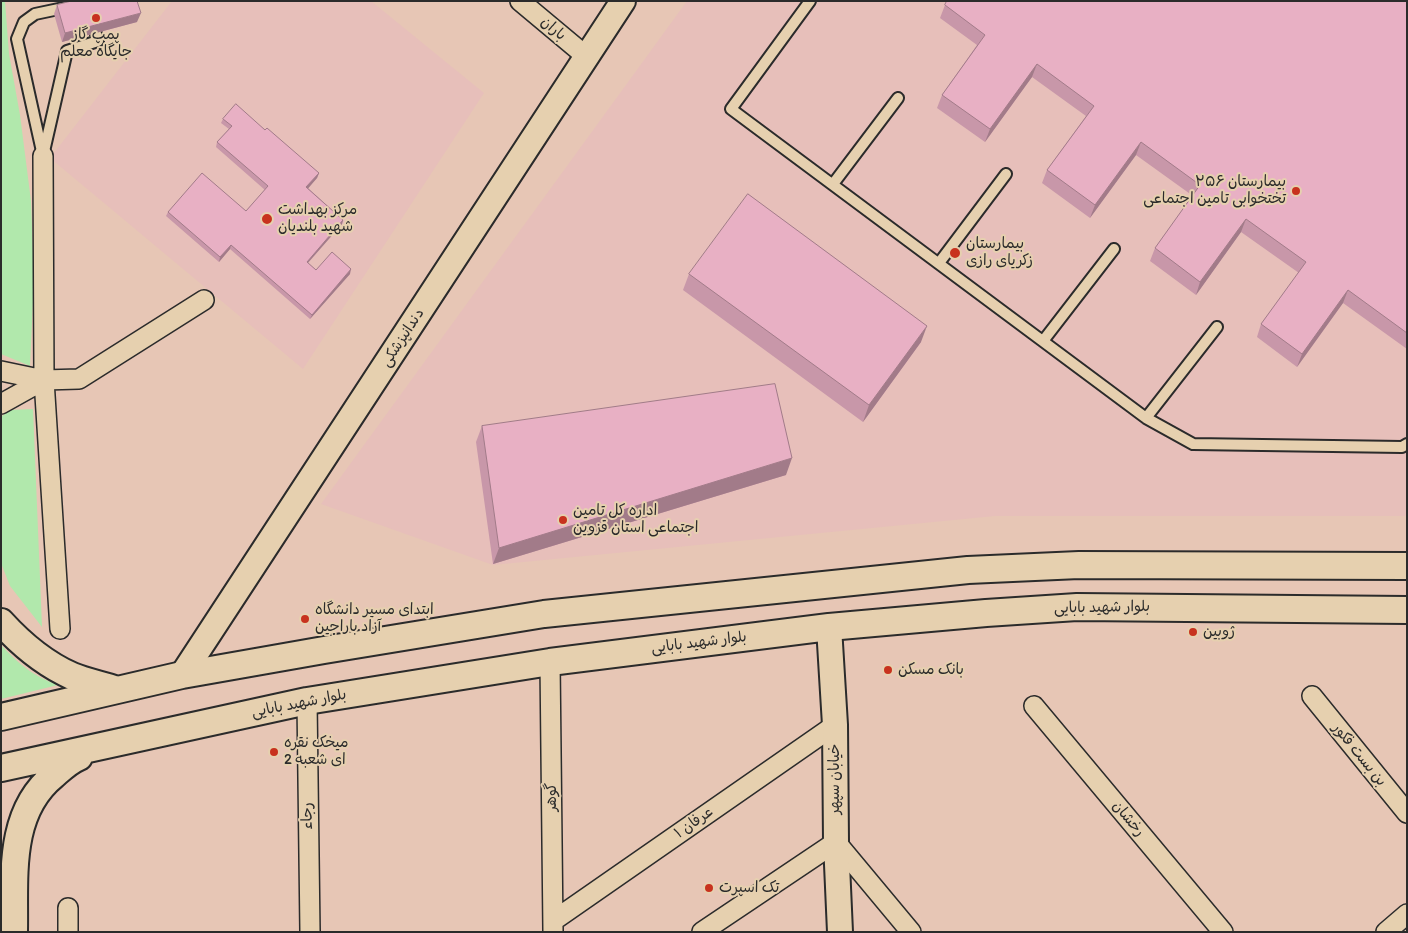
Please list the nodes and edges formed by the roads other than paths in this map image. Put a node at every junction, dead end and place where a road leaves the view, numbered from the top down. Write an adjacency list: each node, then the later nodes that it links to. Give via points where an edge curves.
1 (520, 1): 4 (street, باران)
2 (623, 1): 4 (street, دندانپزشکی)
3 (810, 1): 8 (lane, via 731,109)
4 (587, 58): 25 (street, دندانپزشکی)
5 (898, 98): 8 (lane)
6 (43, 156): 6 (lane, via 68,52 98,41 87,3 35,14 24,22 17,39); 15 (street)
7 (1006, 174): 10 (lane)
8 (833, 184): 10 (lane)
9 (1114, 249): 13 (lane)
10 (939, 263): 13 (lane)
11 (204, 300): 15 (street, via 79,378)
12 (1217, 327): 17 (lane)
13 (1044, 341): 17 (lane)
14 (1, 371): 15 (street)
15 (44, 380): 16 (street); 23 (street)
16 (1, 404)
17 (1146, 418): 18 (lane, via 1192,444 1402,447)
18 (1407, 444)
19 (1407, 566): 25 (main road, via 1079,565 968,570 544,614)
20 (1407, 610): 22 (main road, بلوار شهید بابایی, via 1077,607)
21 (1, 622): 26 (main road, via 52,665 73,676)
22 (829, 626): 24 (main road, بلوار شهید بابایی); 31 (street, خیابان سپهر)
23 (60, 629)
24 (550, 662): 28 (main road, بلوار شهید بابایی); 38 (street, گوهر)
25 (182, 675): 26 (main road)
26 (118, 690): 30 (main road)
27 (1312, 696): 34 (street, بن بست فكور)
28 (307, 701): 32 (main road, بلوار شهید بابایی); 41 (street, رجاء)
29 (1034, 706): 45 (street, رخشان)
30 (1, 717)
31 (835, 725): 35 (street, خیابان سپهر); 38 (street, عرفان ۱)
32 (105, 746): 33 (main road, بلوار شهید بابایی); 39 (main road, via 74,759 55,774 40,788 26,812 15,856)
33 (1, 768)
34 (1407, 814)
35 (836, 842): 42 (street); 43 (street, خیابان سپهر); 44 (street)
36 (68, 908): 40 (street)
37 (1407, 914): 46 (street)
38 (553, 926)
39 (14, 932)
40 (68, 932)
41 (310, 932)
42 (702, 932)
43 (840, 932)
44 (911, 932)
45 (1223, 932)
46 (1386, 932)

